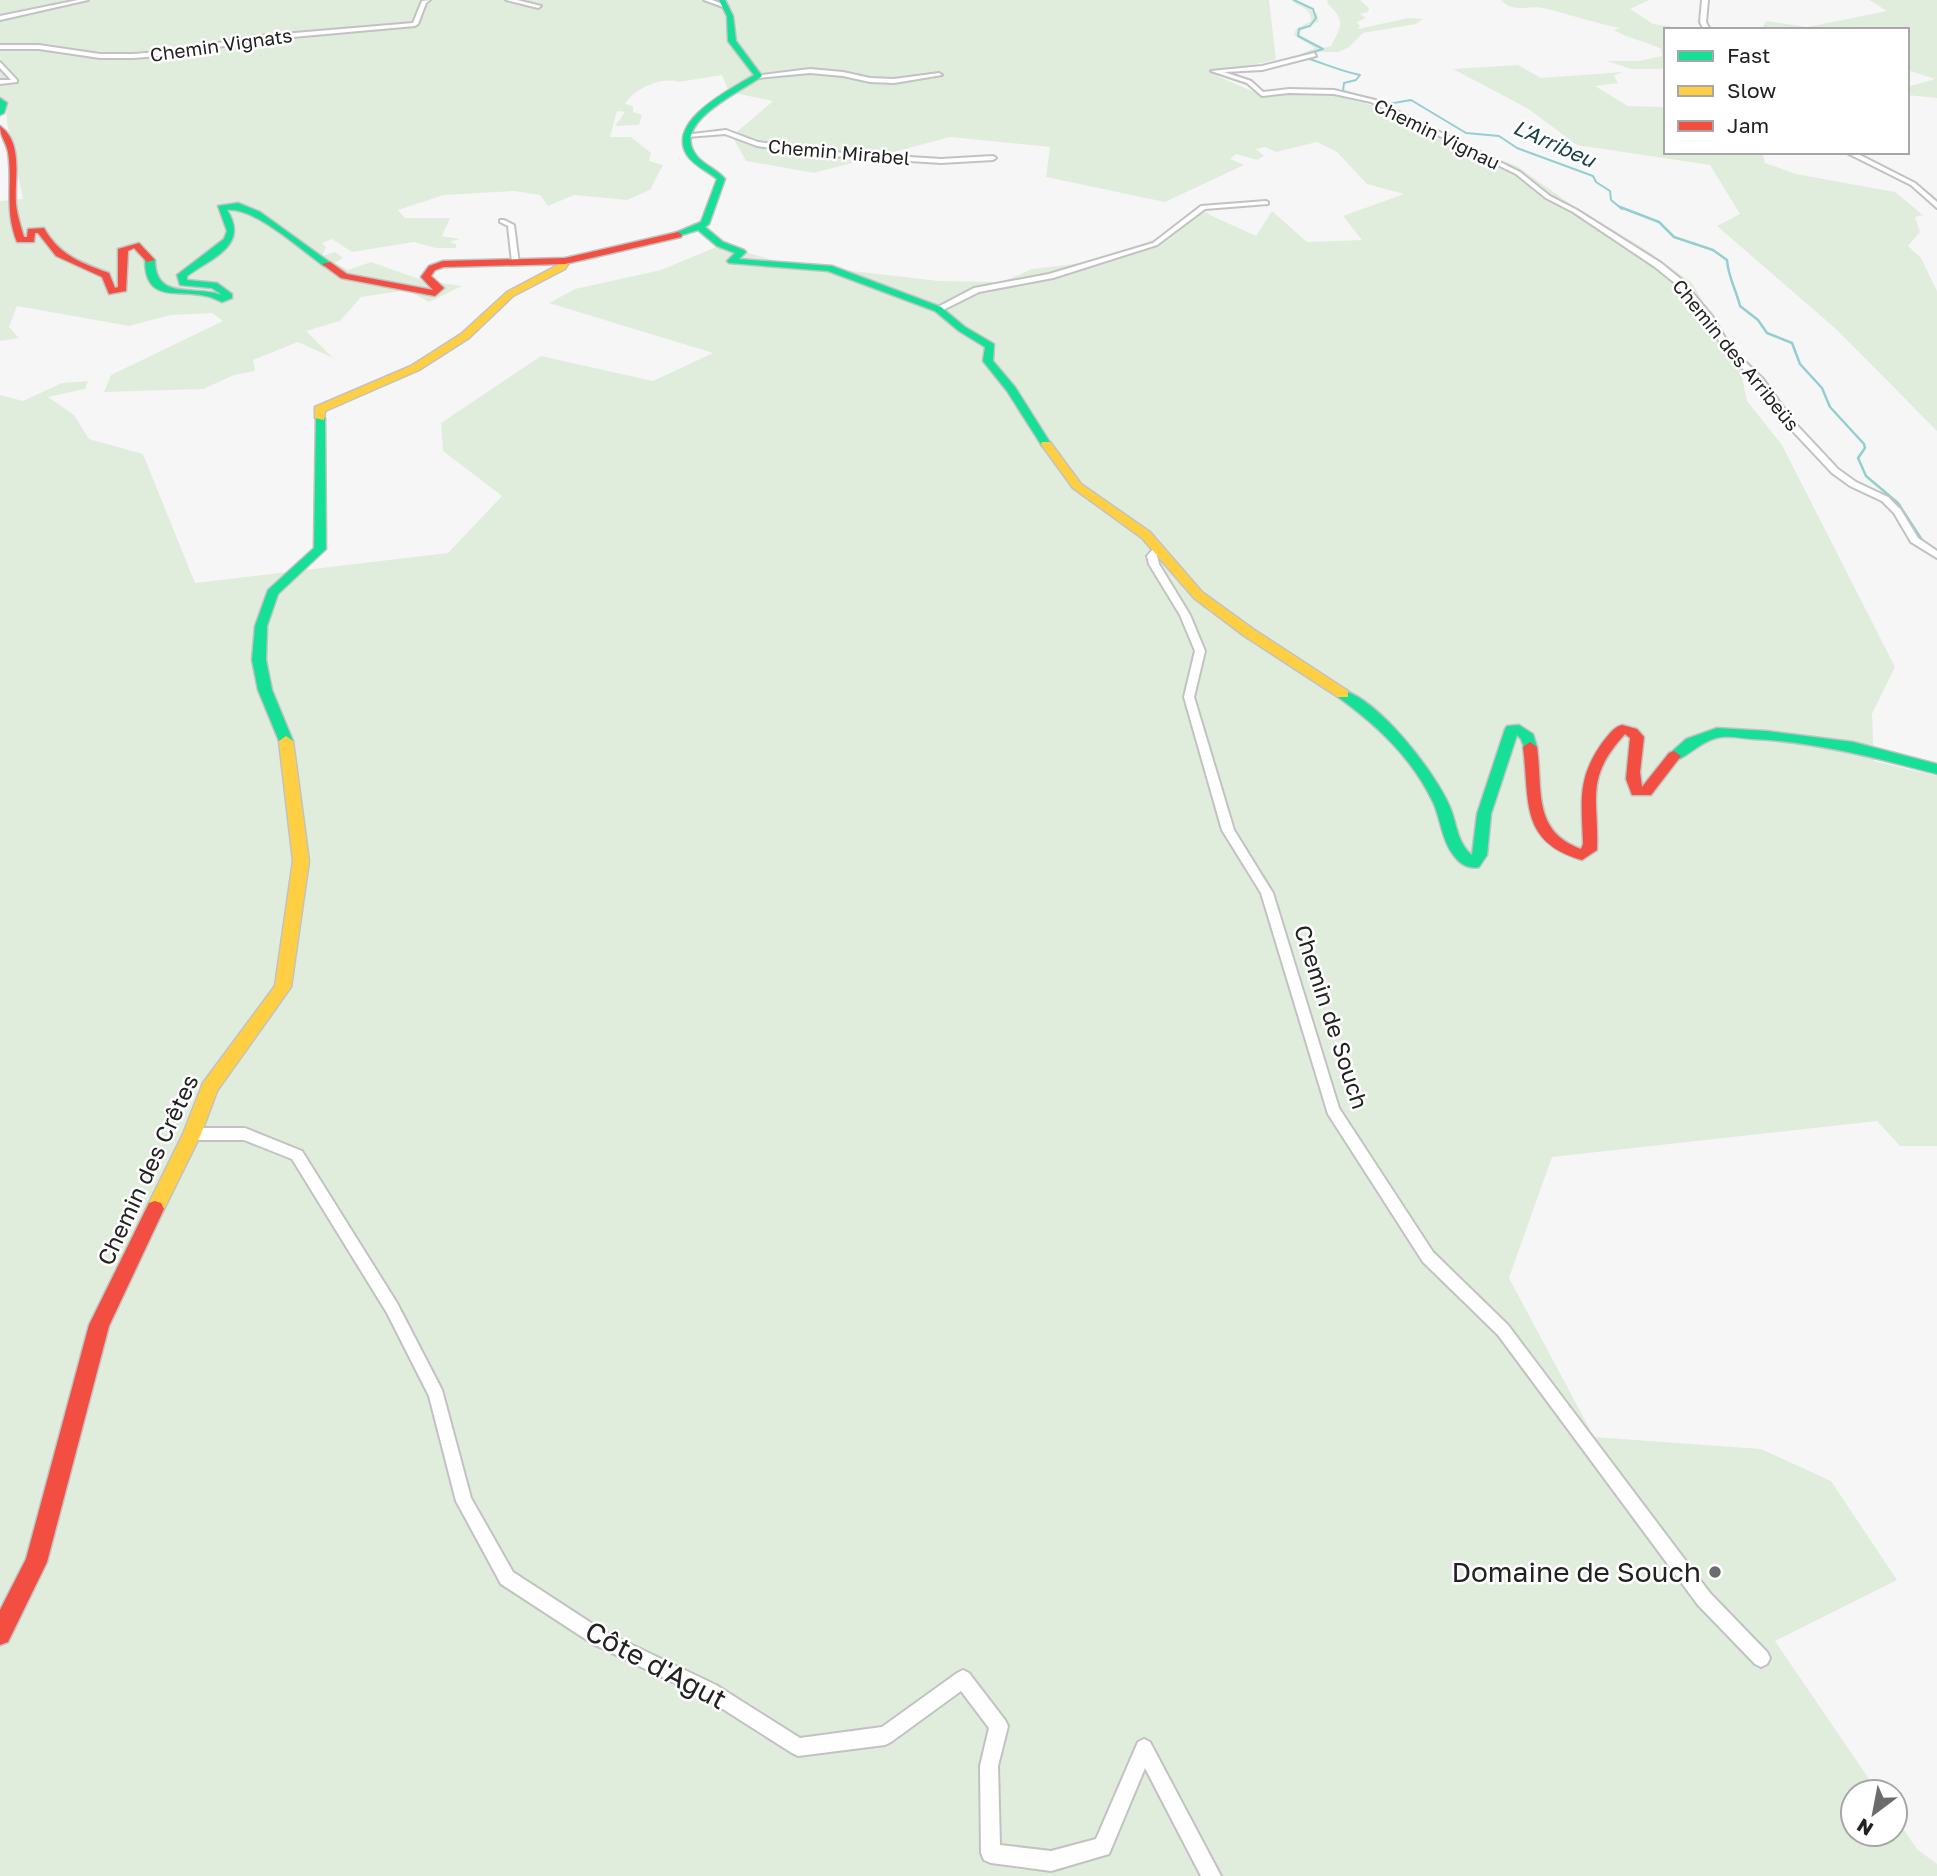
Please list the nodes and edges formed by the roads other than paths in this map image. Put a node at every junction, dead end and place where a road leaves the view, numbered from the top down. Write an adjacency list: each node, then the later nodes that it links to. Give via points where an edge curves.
1 (85, 0): 8 (street)
2 (427, 0): 10 (street, Chemin Vignats, via 415,24 249,39 171,53 100,55)
3 (509, 0): 7 (street)
4 (707, 0): 6 (street)
5 (1705, 0): 9 (street)
6 (723, 3): 14 (street, via 730,16 732,41)
7 (538, 6)
8 (0, 18)
9 (1706, 28)
10 (0, 47)
11 (1314, 55): 28 (street, Chemin Vignau, via 1262,68 1214,71 1249,82 1262,94 1334,92 1373,101 1518,173 1548,197)
12 (0, 64): 15 (street, via 15,81)
13 (939, 75): 14 (street, via 894,81 810,71)
14 (758, 76): 19 (street, via 716,100)
15 (0, 82)
16 (0, 100): 17 (street)
17 (0, 113)
18 (0, 128): 27 (street, via 12,150 12,205 20,240 31,240 31,231 41,230 53,252 106,275 113,292 123,289 123,249 136,245 152,262 150,275 159,287 222,299 229,296 214,285 181,280 185,271 220,251 227,241 231,225 222,208 228,205 257,214 335,272 428,293 440,290 426,276 436,266)
19 (687, 135): 21 (street, Chemin Mirabel, via 726,132 757,144 845,155 941,161); 25 (street, via 689,153 720,179)
20 (1852, 154): 23 (street, via 1913,184)
21 (993, 158)
22 (1266, 203): 29 (street, via 1203,207 1156,244 1050,276 977,290)
23 (1937, 206)
24 (502, 221): 27 (street, via 511,225)
25 (701, 228): 26 (street); 29 (street, via 720,244 741,252 732,261 828,268)
26 (565, 261): 27 (street); 33 (street, Chemin des Crêtes, via 562,267 510,294 465,336 415,368 318,409 322,436 320,550 272,593 261,626 259,660 265,690 286,743 301,861 283,987 209,1088)
27 (516, 262)
28 (1658, 265): 31 (street, Chemin des Arribeüs, via 1679,282 1728,349 1835,471 1885,499 1914,540)
29 (938, 309): 30 (street, Chemin de Souch, via 990,346 988,360 1010,383 1071,480 1146,534)
30 (1158, 549): 32 (street, via 1196,594 1361,705 1404,743 1443,807 1456,849 1467,862 1474,863 1480,855 1484,814 1511,729 1520,729 1528,737 1536,815 1543,835 1570,854 1590,850 1587,799 1591,779 1622,729 1631,729 1640,742 1630,774 1637,792 1646,792 1670,760 1691,742 1717,732 1853,747); 35 (street, Chemin de Souch, via 1152,556 1154,564 1185,615 1200,651 1189,697 1228,830 1267,893 1333,1110 1428,1257 1503,1330 1704,1599)
31 (1937, 555)
32 (1937, 769)
33 (192, 1134): 34 (street, Chemin des Crêtes, via 99,1325 36,1562); 36 (street, Côte d'Agut, via 245,1134 297,1155 392,1308 436,1395 464,1501 507,1578 599,1638 710,1691 798,1746 885,1736 963,1679 999,1726 989,1766 991,1853 1051,1861 1102,1847 1144,1748)
34 (0, 1634)
35 (1762, 1658)
36 (1210, 1876)

